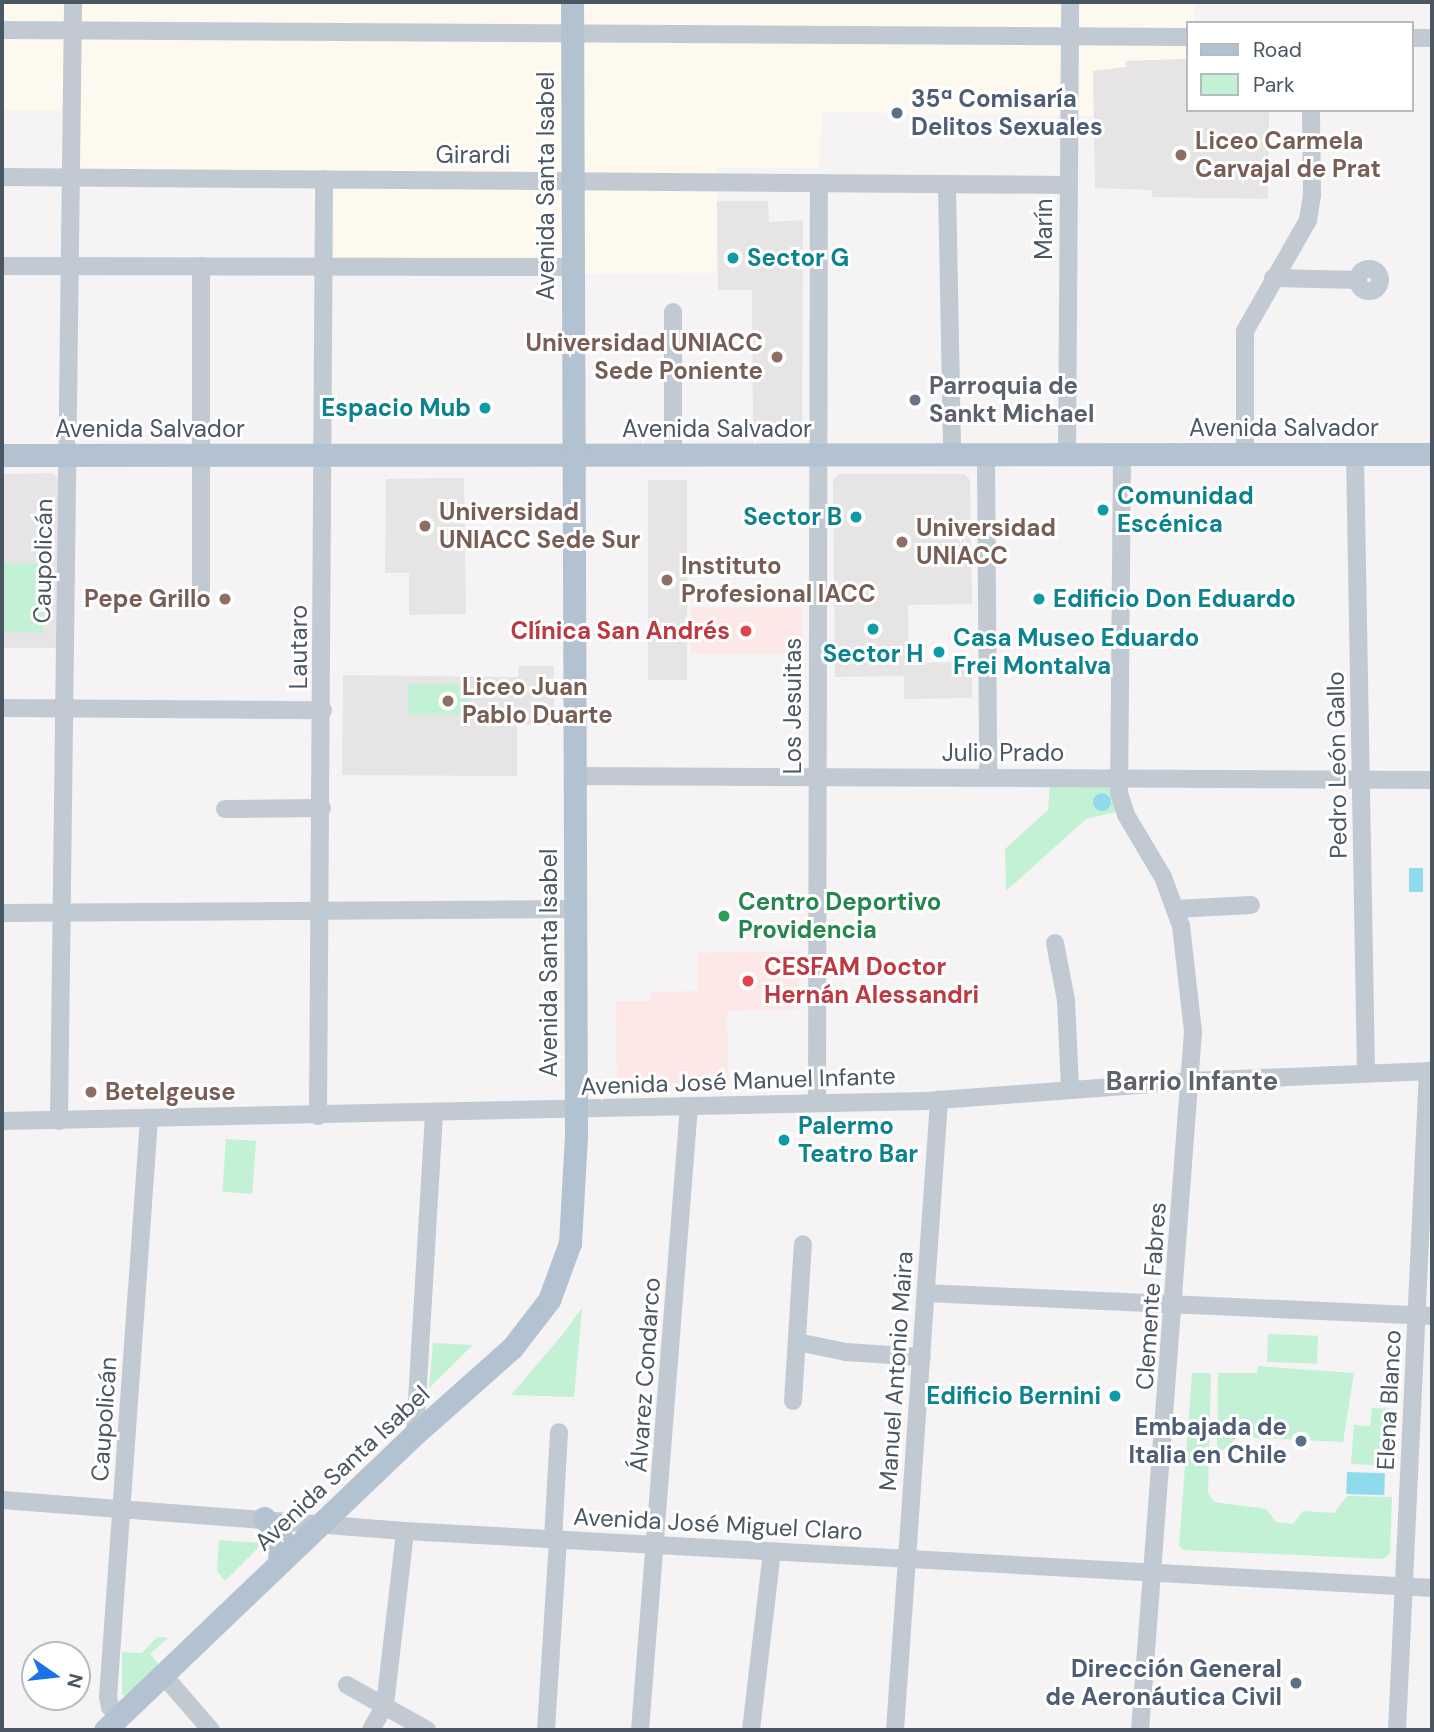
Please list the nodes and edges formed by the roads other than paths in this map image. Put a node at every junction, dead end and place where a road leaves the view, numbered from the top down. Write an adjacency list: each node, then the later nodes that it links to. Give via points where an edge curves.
1 (74, 2): 5 (street, Caupolicán)
2 (572, 2): 6 (main road, Avenida Santa Isabel)
3 (1070, 2): 7 (street, Marín)
4 (2, 30): 5 (street)
5 (73, 30): 6 (street); 13 (street, Caupolicán)
6 (572, 32): 7 (street); 15 (main road, Avenida Santa Isabel)
7 (1070, 37): 8 (street); 18 (street, Marín)
8 (1186, 37)
9 (1413, 38): 10 (street)
10 (1432, 38)
11 (1311, 112): 24 (street, via 1311,206 1303,234)
12 (2, 177): 13 (street, Girardi)
13 (72, 178): 14 (street, Girardi); 20 (street, Caupolicán)
14 (324, 179): 15 (street, Girardi); 22 (street, Lautaro)
15 (573, 181): 16 (street, Girardi); 23 (main road, Avenida Santa Isabel)
16 (819, 184): 17 (street, Girardi); 37 (street, Los Jesuitas)
17 (947, 185): 18 (street, Girardi); 38 (street)
18 (1069, 185): 40 (street, Marín)
19 (2, 266): 20 (street)
20 (71, 266): 21 (street); 30 (street, Caupolicán)
21 (201, 266): 22 (street); 36 (street)
22 (324, 267): 23 (street); 31 (street, Lautaro)
23 (573, 267): 32 (main road, Avenida Santa Isabel)
24 (1273, 278): 25 (street); 35 (street, via 1245,331)
25 (1358, 280)
26 (673, 312): 33 (street)
27 (1355, 454): 28 (main road, Avenida Salvador); 35 (main road, Avenida Salvador); 49 (street, Pedro León Gallo)
28 (1432, 454)
29 (2, 455): 30 (main road, Avenida Salvador)
30 (70, 455): 36 (main road, Avenida Salvador); 42 (street, Caupolicán)
31 (324, 455): 32 (main road, Avenida Salvador); 36 (main road, Avenida Salvador); 44 (street, Lautaro)
32 (573, 455): 33 (main road, Avenida Salvador); 45 (main road, Avenida Santa Isabel)
33 (673, 455): 37 (main road, Avenida Salvador)
34 (1122, 455): 35 (main road, Avenida Salvador); 40 (main road, Avenida Salvador); 48 (street, Clemente Fabres)
35 (1245, 455)
36 (202, 456): 41 (street)
37 (818, 456): 38 (main road, Avenida Salvador); 46 (street, Los Jesuitas)
38 (952, 456): 39 (main road, Avenida Salvador)
39 (986, 456): 40 (main road, Avenida Salvador); 47 (street)
40 (1067, 456)
41 (201, 589)
42 (66, 707): 43 (street); 44 (street); 58 (street, Caupolicán)
43 (2, 708)
44 (323, 710): 52 (street, Lautaro)
45 (573, 776): 46 (street, Julio Prado); 55 (main road, Avenida Santa Isabel)
46 (818, 777): 47 (street, Julio Prado); 65 (street, Los Jesuitas)
47 (988, 778): 48 (street, Julio Prado)
48 (1118, 778): 49 (street, Julio Prado); 56 (street, Clemente Fabres, via 1122,807)
49 (1362, 779): 50 (street, Julio Prado); 61 (street, Pedro León Gallo)
50 (1432, 780)
51 (225, 808): 52 (street)
52 (322, 808): 54 (street, Lautaro)
53 (1251, 905): 56 (street)
54 (321, 908): 55 (street); 58 (street); 69 (street, Lautaro)
55 (574, 909): 67 (main road, Avenida Santa Isabel)
56 (1176, 909): 62 (street, Clemente Fabres, via 1192,990)
57 (2, 913): 58 (street)
58 (64, 914): 72 (street, Caupolicán)
59 (1055, 943): 63 (street, via 1066,1000)
60 (1430, 1071): 61 (street, Avenida José Manuel Infante); 76 (street, Elena Blanco)
61 (1366, 1074): 62 (street, Avenida José Manuel Infante)
62 (1191, 1081): 63 (street, Avenida José Manuel Infante); 75 (street, Clemente Fabres)
63 (1070, 1089): 64 (street, Avenida José Manuel Infante)
64 (939, 1100): 65 (street, Avenida José Manuel Infante); 74 (street, Manuel Antonio Maira)
65 (817, 1103): 66 (street, Avenida José Manuel Infante)
66 (689, 1106): 67 (street, Avenida José Manuel Infante); 88 (street, Álvarez Condarco)
67 (576, 1110): 68 (street, Avenida José Manuel Infante); 81 (main road, Avenida Santa Isabel, via 574,1223 553,1290 512,1348)
68 (434, 1114): 69 (street, Avenida José Manuel Infante); 81 (street)
69 (318, 1116): 70 (street, Avenida José Manuel Infante)
70 (149, 1119): 72 (street, Avenida José Manuel Infante); 83 (street, Caupolicán)
71 (2, 1121): 72 (street, Avenida José Manuel Infante)
72 (59, 1121)
73 (803, 1244): 77 (street)
74 (926, 1293): 75 (street); 78 (street, Manuel Antonio Maira)
75 (1174, 1304): 76 (street); 92 (street, Clemente Fabres)
76 (1425, 1315): 93 (street, Elena Blanco)
77 (796, 1342): 78 (street, via 846,1352); 79 (street)
78 (922, 1357): 90 (street, Manuel Antonio Maira)
79 (793, 1401)
80 (559, 1432): 87 (street)
81 (415, 1434): 85 (main road, Avenida Santa Isabel)
82 (2, 1500): 83 (street, Avenida José Miguel Claro)
83 (123, 1508): 84 (street, Avenida José Miguel Claro); 98 (street, Caupolicán, via 108,1697)
84 (264, 1518): 85 (street, Avenida José Miguel Claro); 91 (main road, via 281,1537)
85 (323, 1522): 86 (street, Avenida José Miguel Claro); 91 (main road, Avenida Santa Isabel)
86 (405, 1531): 87 (street, Avenida José Miguel Claro); 97 (street)
87 (555, 1539): 88 (street, Avenida José Miguel Claro); 102 (street)
88 (657, 1545): 89 (street, Avenida José Miguel Claro); 103 (street, Álvarez Condarco)
89 (772, 1551): 90 (street, Avenida José Miguel Claro); 104 (street)
90 (908, 1559): 92 (street, Avenida José Miguel Claro); 105 (street, Manuel Antonio Maira)
91 (279, 1562): 95 (main road, Avenida Santa Isabel)
92 (1154, 1572): 93 (street, Avenida José Miguel Claro); 106 (street, Clemente Fabres)
93 (1405, 1586): 94 (street, Avenida José Miguel Claro); 107 (street, Elena Blanco)
94 (1432, 1588)
95 (164, 1676): 98 (main road, Avenida Santa Isabel); 99 (street)
96 (347, 1685): 97 (street)
97 (385, 1705): 100 (street); 101 (street)
98 (112, 1723)
99 (211, 1730)
100 (371, 1730)
101 (427, 1730)
102 (546, 1730)
103 (640, 1730)
104 (751, 1730)
105 (895, 1730)
106 (1140, 1730)
107 (1397, 1730)

